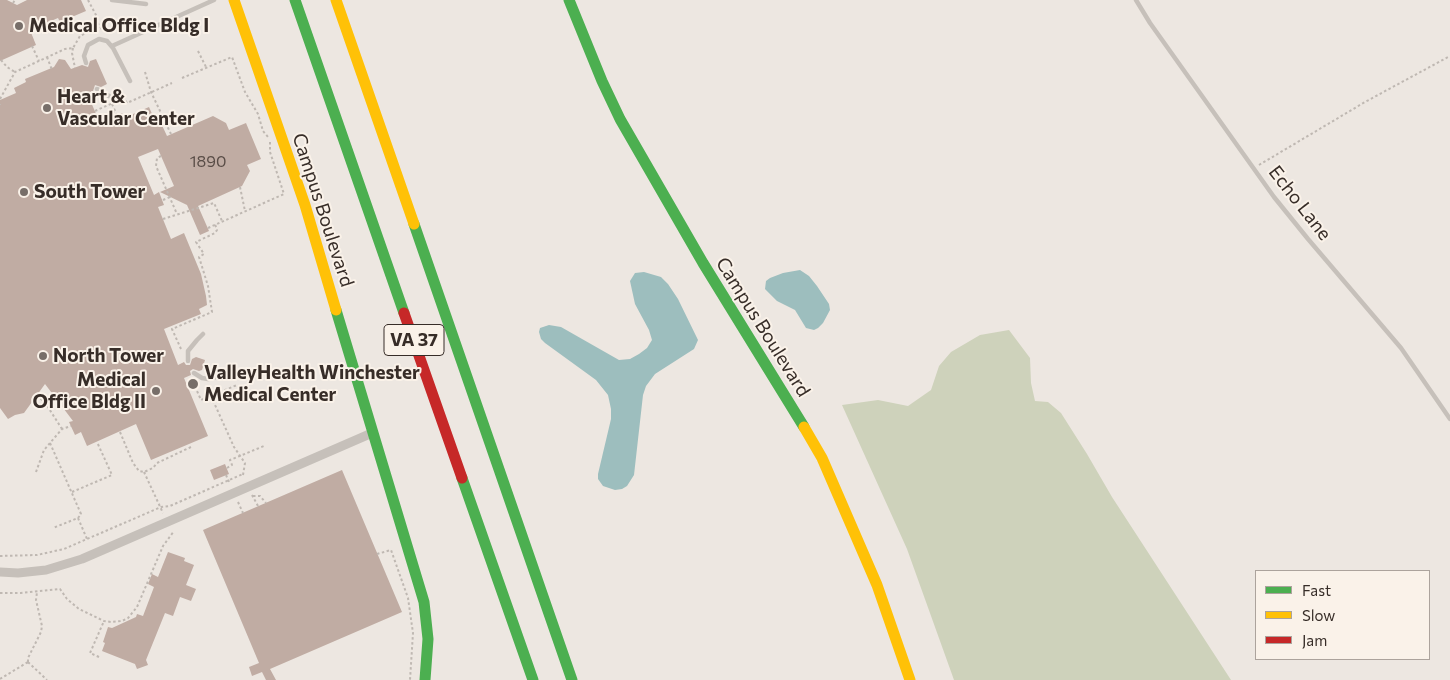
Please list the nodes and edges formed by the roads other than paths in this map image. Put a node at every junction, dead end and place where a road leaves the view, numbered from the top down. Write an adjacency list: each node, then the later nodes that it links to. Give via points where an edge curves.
1 (112, 0): 8 (lane)
2 (214, 0): 9 (lane)
3 (234, 0): 19 (main road, Campus Boulevard, via 305,205)
4 (295, 0): 22 (main road, VA 37)
5 (336, 0): 23 (main road, VA 37)
6 (569, 0): 24 (main road, Campus Boulevard, via 627,133 822,458 877,585)
7 (1136, 0): 18 (lane, Echo Lane, via 1274,197 1401,348)
8 (146, 4)
9 (112, 46): 10 (lane, via 102,39 92,42 84,52); 11 (lane)
10 (86, 63)
11 (130, 80)
12 (97, 89): 13 (lane)
13 (109, 96)
14 (203, 334): 15 (lane, via 188,351)
15 (188, 360)
16 (192, 374): 17 (lane, via 208,379)
17 (221, 376)
18 (1450, 418)
19 (372, 433): 20 (street, via 82,559 46,570); 21 (main road, Campus Boulevard, via 424,602 428,639)
20 (0, 572)
21 (425, 680)
22 (533, 680)
23 (572, 680)
24 (910, 680)

